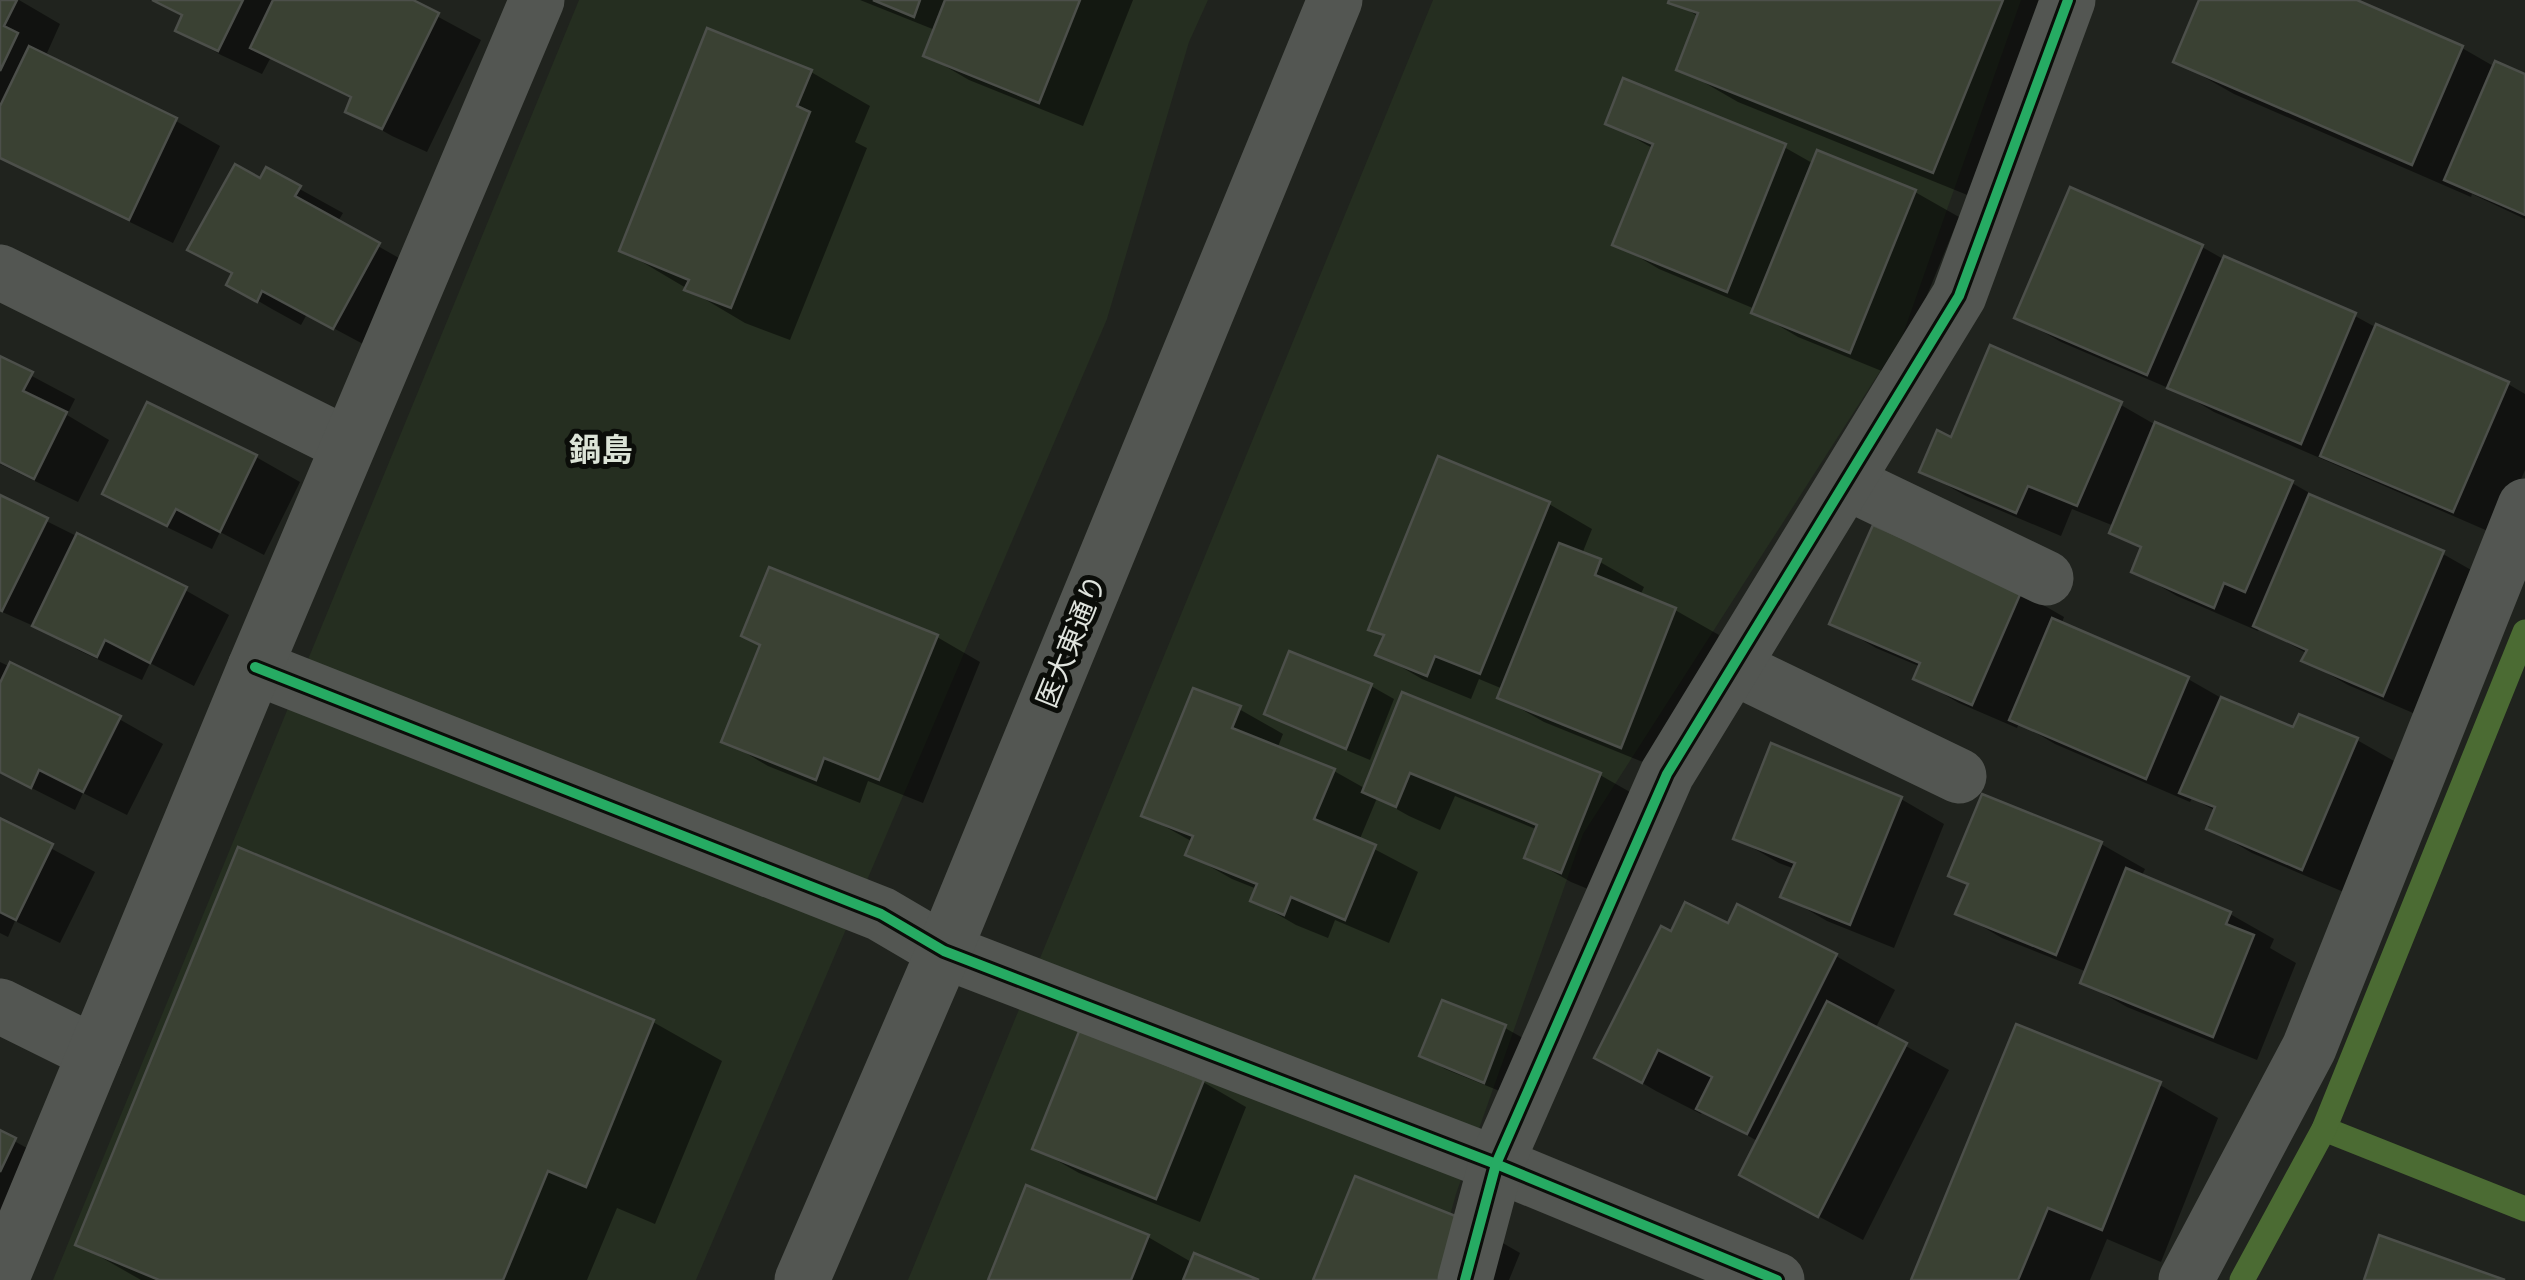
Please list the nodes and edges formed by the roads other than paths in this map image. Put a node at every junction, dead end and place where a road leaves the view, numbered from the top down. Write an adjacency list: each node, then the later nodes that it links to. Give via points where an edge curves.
1 (537, 0): 5 (street)
2 (1336, 0): 12 (street, 医大東通り)
3 (2068, 0): 6 (street, via 1960,296)
4 (0, 272): 5 (street)
5 (348, 445): 9 (street)
6 (1846, 482): 8 (street); 10 (street)
7 (2525, 506): 20 (street, via 2309,1048)
8 (2046, 578)
9 (255, 666): 12 (street, via 880,914); 14 (street)
10 (1733, 667): 11 (street); 15 (street, via 1668,774)
11 (1959, 776)
12 (944, 950): 15 (street); 17 (street, 医大東通り)
13 (0, 1006): 14 (street)
14 (94, 1054): 16 (street)
15 (1496, 1164): 18 (street); 19 (street)
16 (1, 1280)
17 (802, 1280)
18 (1465, 1280)
19 (1778, 1280)
20 (2186, 1280)

